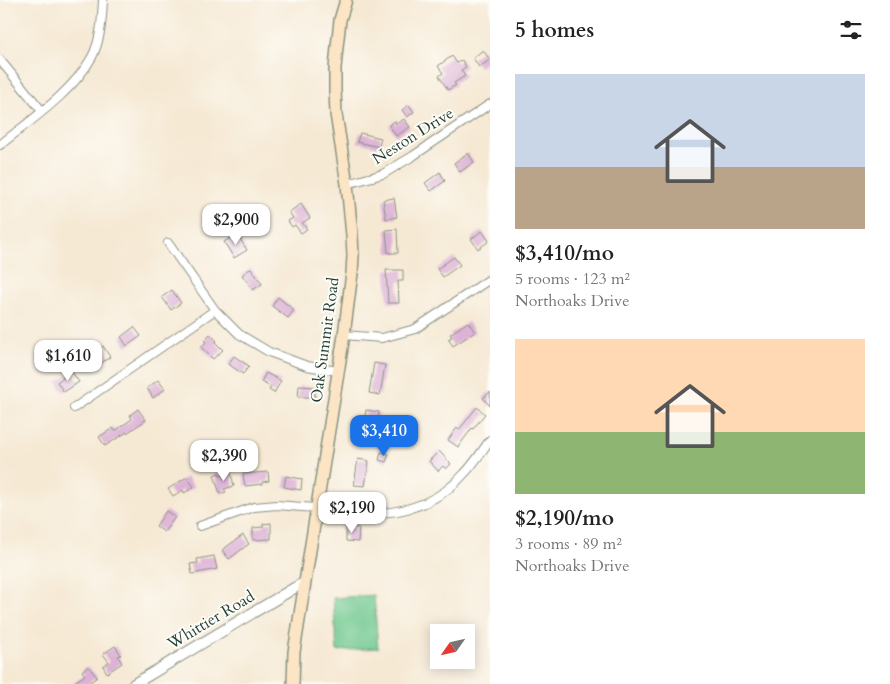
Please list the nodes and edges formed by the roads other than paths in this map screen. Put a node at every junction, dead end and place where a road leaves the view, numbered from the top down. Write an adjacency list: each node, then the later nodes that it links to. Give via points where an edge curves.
1 (103, 0): 5 (street, via 100,34 92,56 66,90)
2 (346, 0): 7 (main road, Oak Summit Road, via 340,20 335,68 336,114)
3 (0, 60): 5 (street)
4 (490, 104): 7 (street, Neston Drive, via 382,174)
5 (42, 111): 6 (street)
6 (0, 145)
7 (346, 184): 11 (main road, Oak Summit Road, via 353,256)
8 (168, 243): 10 (street)
9 (490, 279): 11 (street, via 415,329 382,338)
10 (215, 310): 12 (street, via 240,334 269,352 308,366); 13 (street)
11 (344, 335): 12 (main road, Oak Summit Road)
12 (338, 370): 15 (main road, Oak Summit Road)
13 (74, 408)
14 (490, 440): 15 (street, via 453,486 420,506 377,513)
15 (316, 508): 16 (street, via 254,506); 17 (main road, Oak Summit Road)
16 (200, 526)
17 (304, 583): 18 (street, Whittier Road); 19 (main road, Oak Summit Road, via 294,652)
18 (134, 684)
19 (294, 684)

